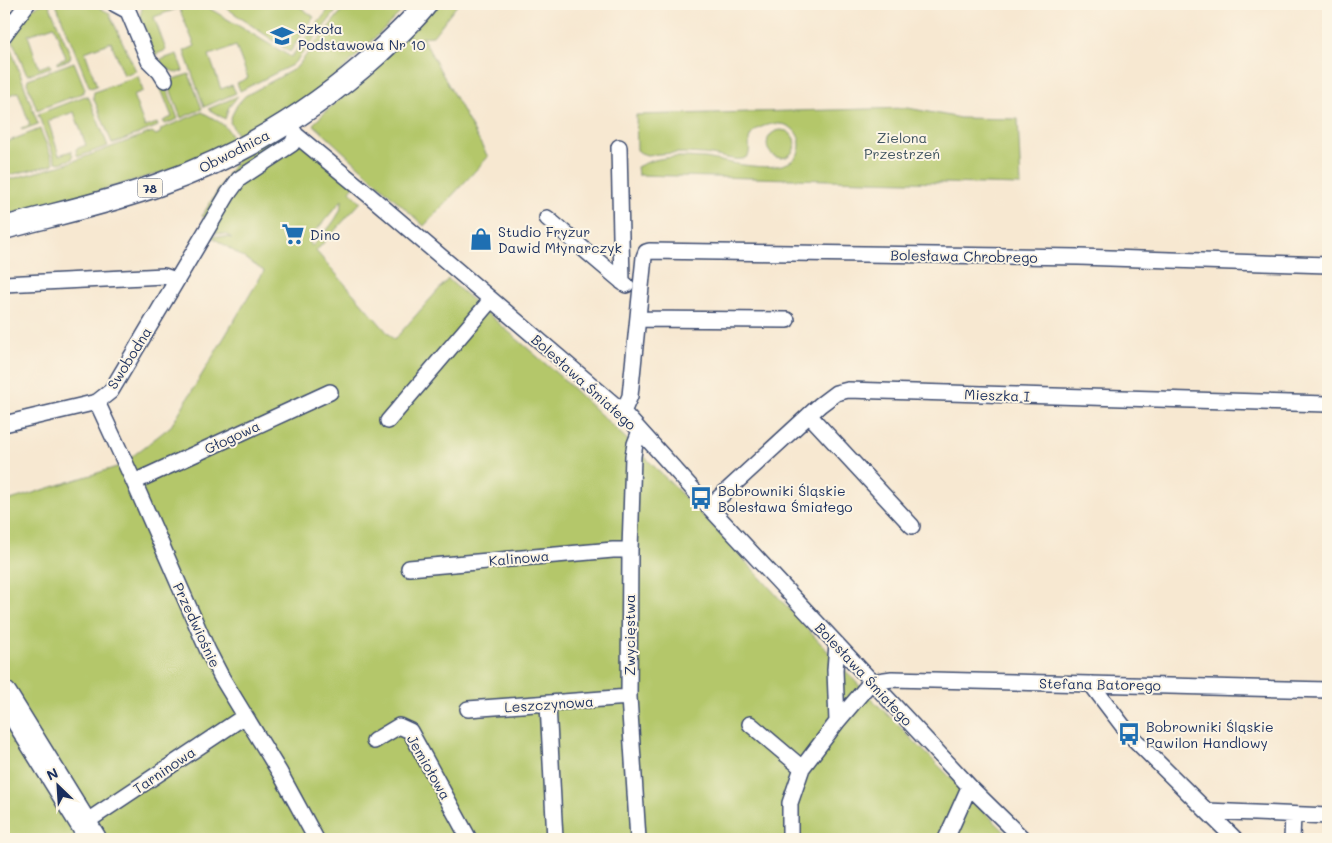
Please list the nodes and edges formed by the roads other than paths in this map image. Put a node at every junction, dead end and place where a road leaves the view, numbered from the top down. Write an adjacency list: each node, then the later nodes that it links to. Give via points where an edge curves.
1 (27, 4): 4 (street)
2 (115, 4): 5 (street, via 128,11 149,61)
3 (426, 4): 6 (main road, Obwodnica / 78, via 395,37)
4 (4, 34)
5 (165, 80)
6 (292, 129): 9 (main road, Obwodnica / 78, via 158,185); 11 (street, Swobodna, via 292,144 239,179); 15 (street, Bolesława Śmiałego)
7 (619, 147): 12 (street)
8 (547, 218): 12 (street)
9 (4, 228)
10 (1328, 265): 14 (street, Bolesława Chrobrego, via 1080,257 650,251 644,256)
11 (176, 280): 13 (street, via 164,276); 19 (street, Swobodna, via 111,391)
12 (622, 282): 14 (street)
13 (4, 284)
14 (640, 297): 16 (street, Bolesława Chrobrego)
15 (491, 300): 21 (street, Bolesława Śmiałego); 23 (street)
16 (638, 318): 17 (street); 21 (street, Bolesława Chrobrego, via 630,396)
17 (787, 320)
18 (330, 392): 26 (street, Głogowa)
19 (97, 402): 24 (street, Swobodna); 26 (street, Przedwiośnie)
20 (1328, 404): 22 (street, Mieszka I, via 848,390 831,396)
21 (622, 412): 25 (street, Bolesława Śmiałego)
22 (809, 415): 27 (street, Mieszka I); 28 (street)
23 (388, 421)
24 (4, 424)
25 (640, 431): 27 (street, Bolesława Śmiałego); 29 (street, Zwycięstwa, via 633,456)
26 (134, 482): 39 (street, Przedwiośnie, via 208,651)
27 (709, 507): 31 (street, Bolesława Śmiałego)
28 (912, 526)
29 (630, 550): 30 (street, Kalinowa); 36 (street, Zwycięstwa)
30 (409, 568)
31 (837, 644): 32 (street, Bolesława Śmiałego); 40 (street)
32 (871, 682): 33 (street, Stefana Batorego, via 892,679); 40 (street); 44 (street, Bolesława Śmiałego)
33 (1091, 684): 34 (street, Stefana Batorego); 45 (street, via 1129,734)
34 (1328, 690)
35 (4, 695): 48 (highway)
36 (629, 697): 37 (street, Leszczynowa); 52 (street, Zwycięstwa)
37 (548, 704): 38 (street, Leszczynowa); 51 (street)
38 (468, 709)
39 (245, 716): 48 (street, Tarninowa); 49 (street, Przedwiośnie)
40 (836, 722): 43 (street)
41 (750, 724): 43 (street)
42 (374, 741): 50 (street, Jemiołowa, via 399,726 410,731)
43 (802, 768): 53 (street, via 790,803)
44 (971, 788): 54 (street); 55 (street, Bolesława Śmiałego)
45 (1207, 811): 46 (street); 56 (street)
46 (1293, 815): 47 (street); 57 (street)
47 (1328, 816)
48 (88, 832)
49 (316, 839)
50 (469, 839)
51 (555, 839)
52 (638, 839)
53 (790, 839)
54 (946, 839)
55 (1023, 839)
56 (1235, 839)
57 (1292, 839)

